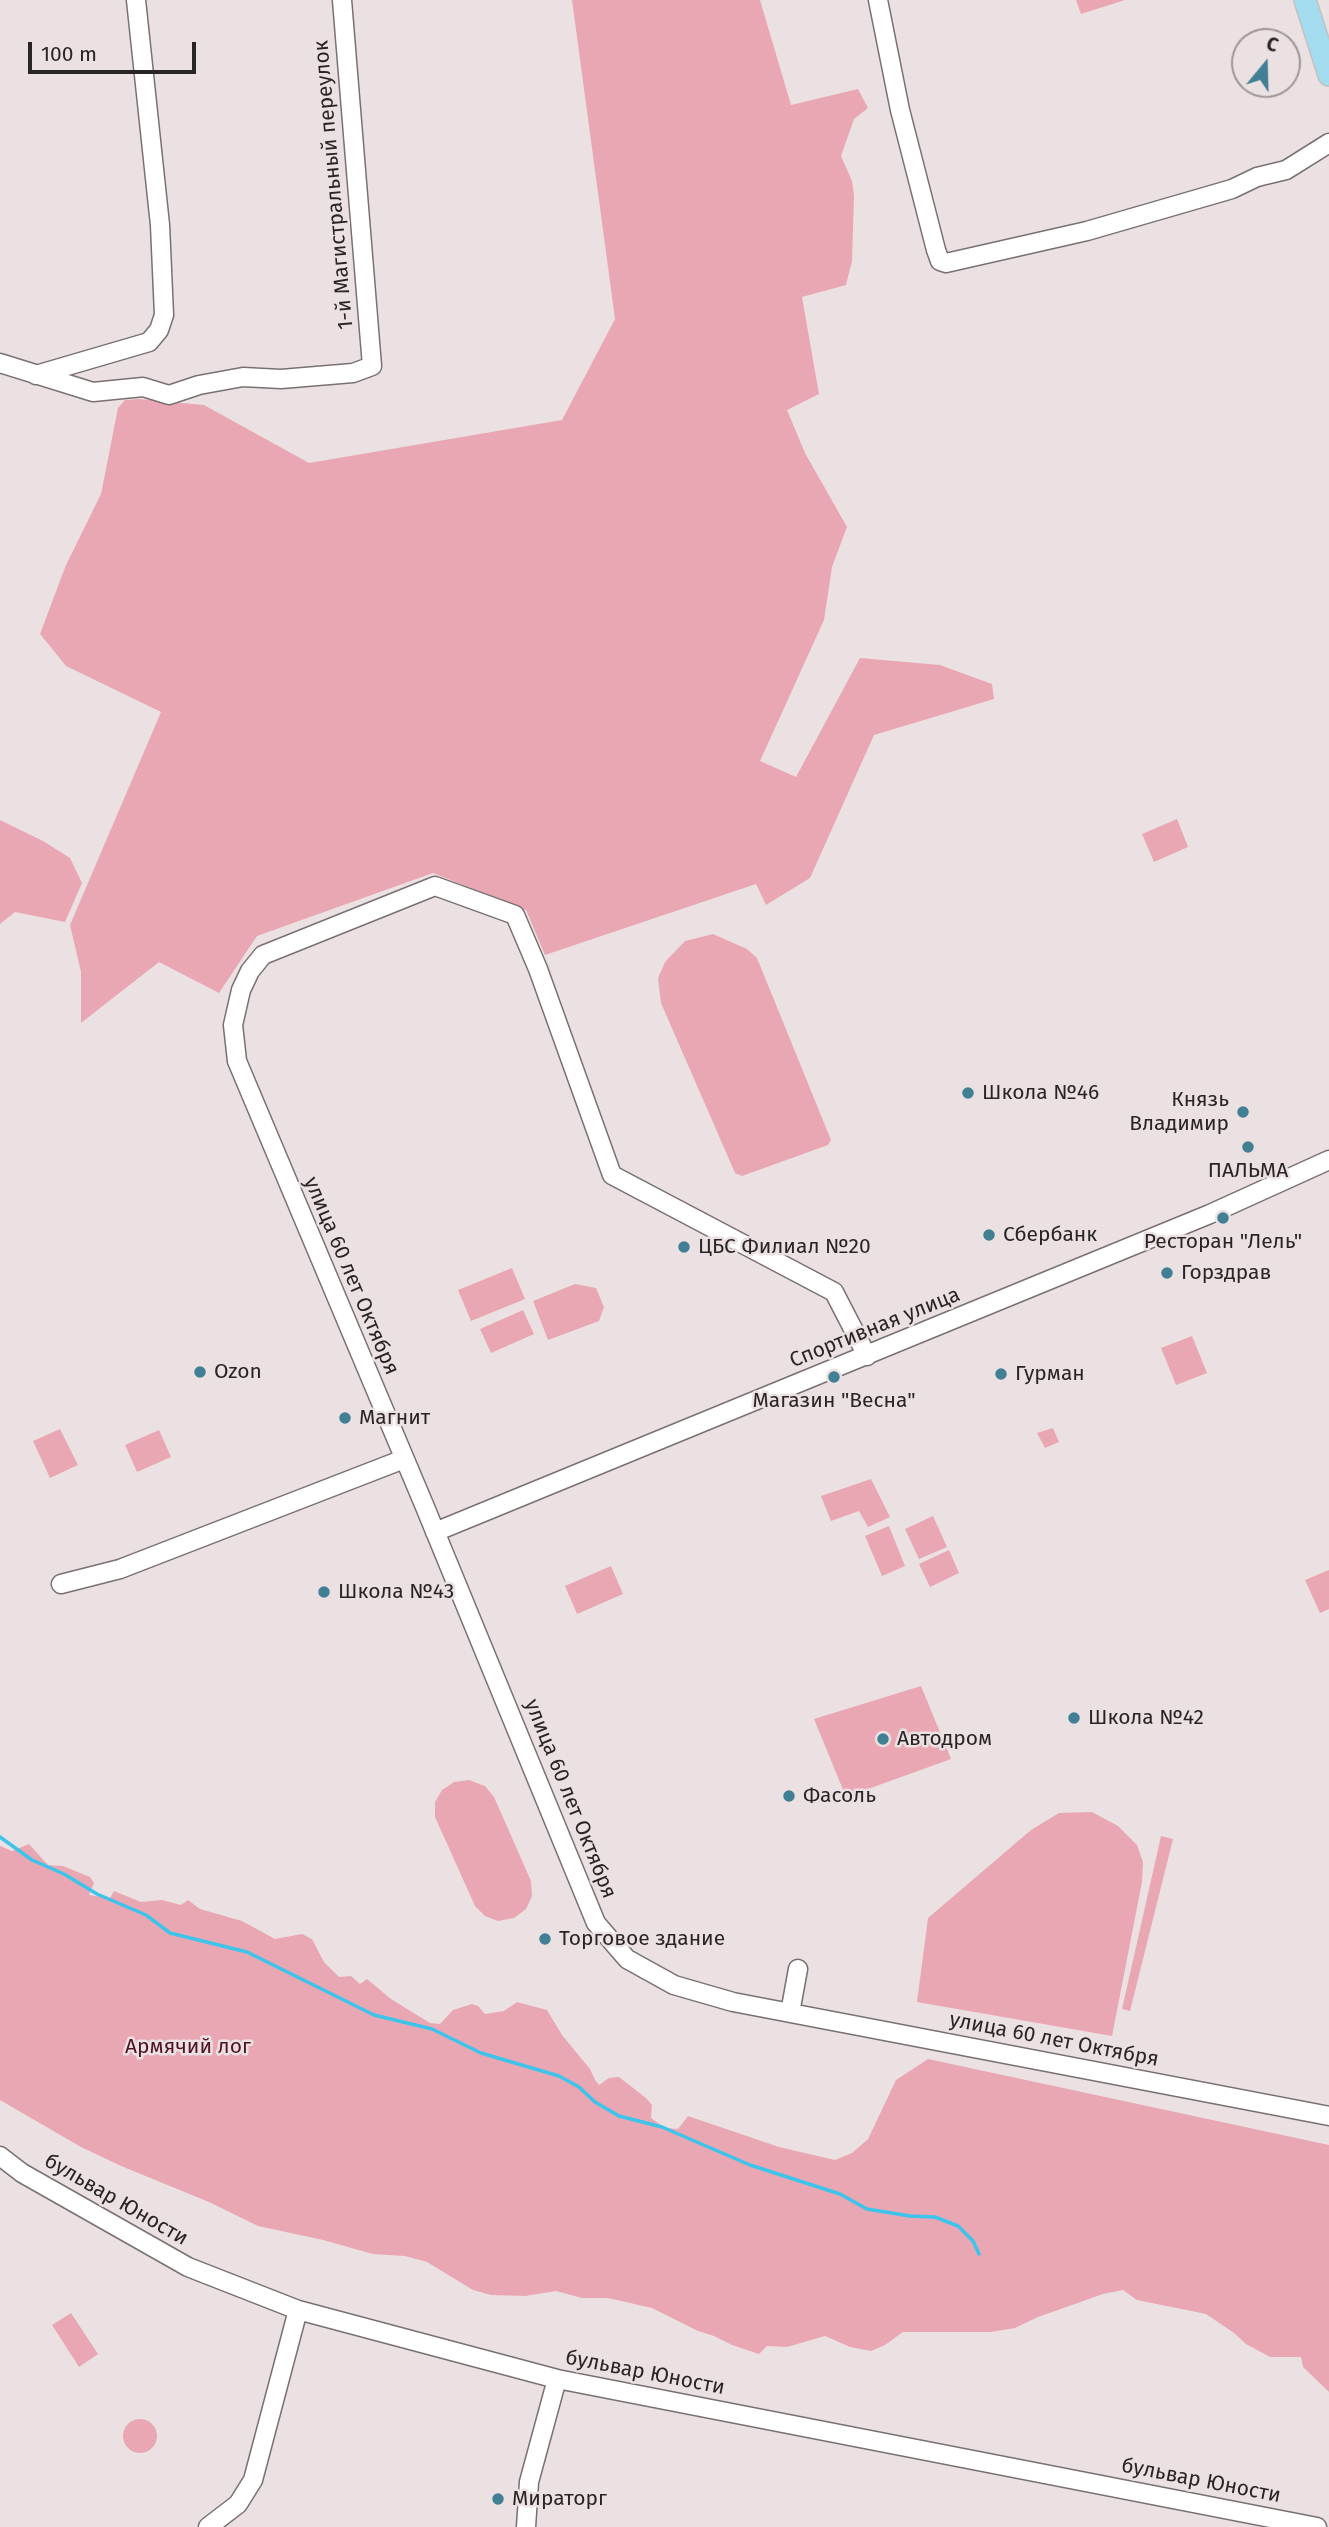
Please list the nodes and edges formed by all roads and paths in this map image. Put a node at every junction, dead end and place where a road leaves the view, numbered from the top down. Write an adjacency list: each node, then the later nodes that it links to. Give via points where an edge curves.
1 (136, 0): 8 (street, via 160,225 164,315 149,342)
2 (342, 0): 8 (street, 1-й Магистральный переулок, via 372,366 352,373 243,377 169,395 143,387 93,392)
3 (878, 0): 6 (street, via 936,250 940,261 946,263 1087,231 1232,189 1286,170)
4 (1305, 0): 5 (main road)
5 (1329, 75)
6 (1329, 143)
7 (0, 363): 8 (street)
8 (35, 375)
9 (1329, 1160): 10 (street, Спортивная улица, via 1226,1208)
10 (867, 1356): 11 (street, улица 60 лет Октября, via 834,1292 612,1175 515,915 435,886 263,955 241,990 233,1025 237,1061); 12 (street, Спортивная улица)
11 (404, 1459): 12 (street, улица 60 лет Октября); 13 (street, via 120,1569)
12 (435, 1532): 15 (street, улица 60 лет Октября, via 596,1923 627,1959 674,1985)
13 (61, 1584)
14 (798, 1969): 15 (street)
15 (790, 2013): 16 (street, улица 60 лет Октября)
16 (1329, 2116)
17 (0, 2156): 18 (street, бульвар Юности, via 188,2267)
18 (298, 2310): 19 (street, бульвар Юности); 20 (street, via 253,2480 238,2504)
19 (556, 2379): 21 (street, via 529,2482); 22 (street, бульвар Юности)
20 (208, 2527)
21 (526, 2527)
22 (1317, 2527)

